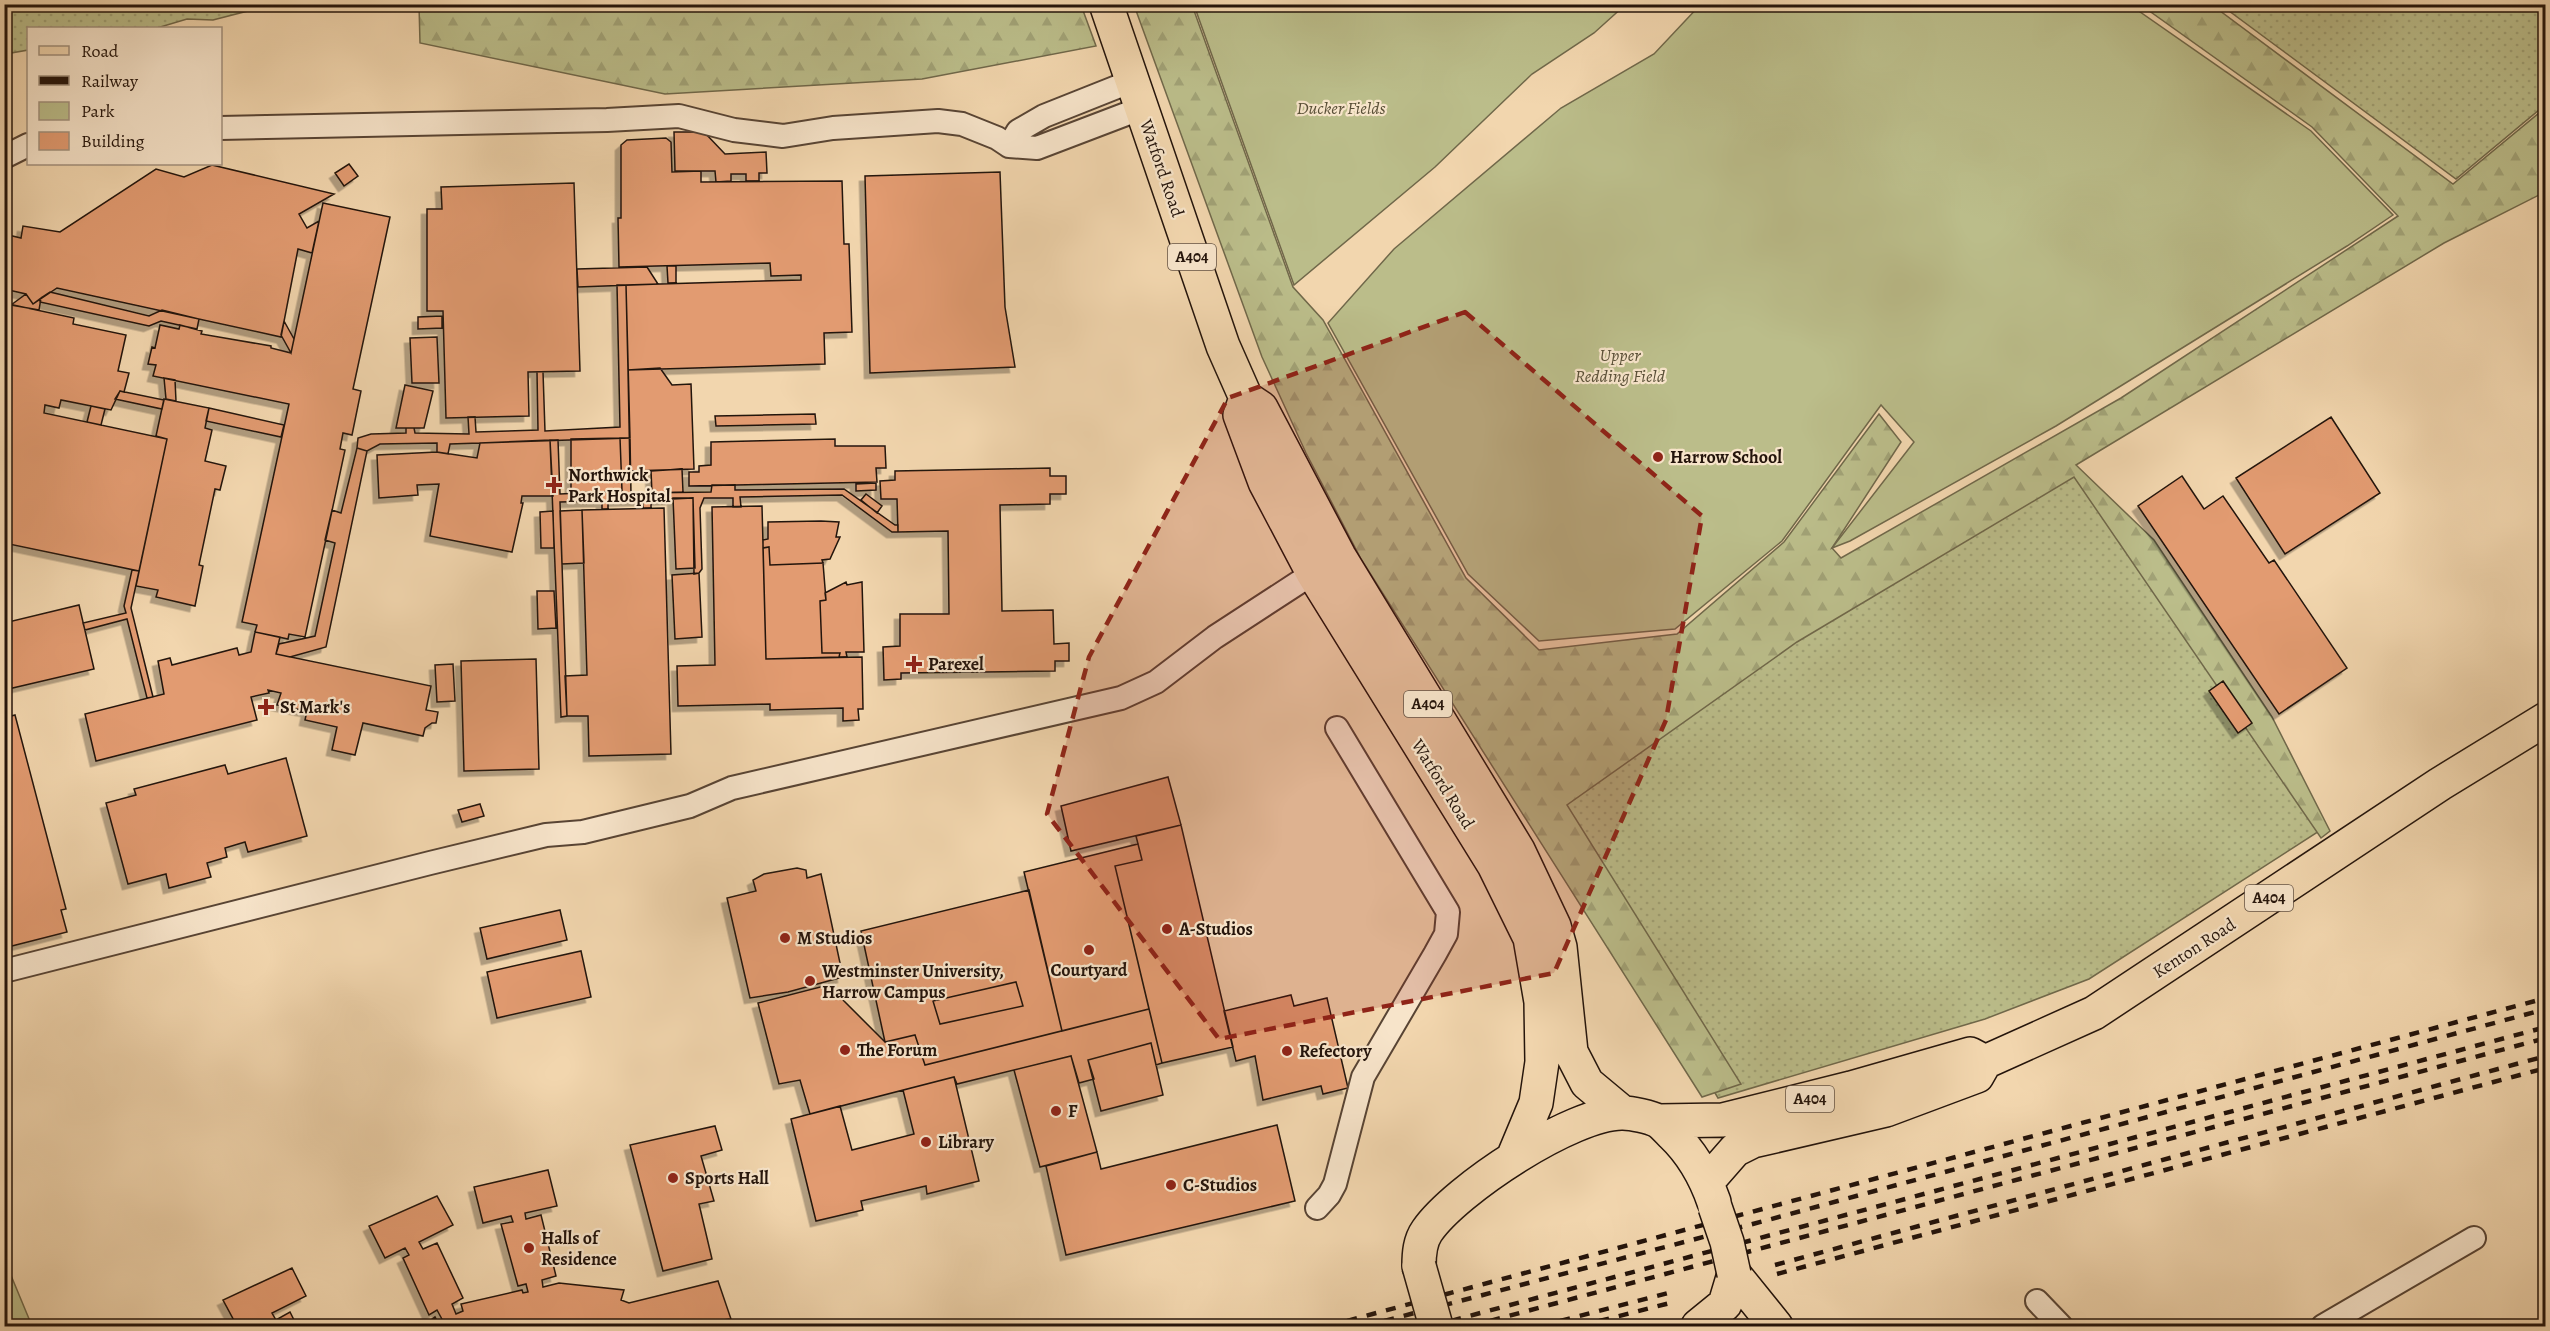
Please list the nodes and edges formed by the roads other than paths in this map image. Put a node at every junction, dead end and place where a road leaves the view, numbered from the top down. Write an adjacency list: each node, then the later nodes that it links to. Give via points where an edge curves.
1 (1106, 4): 2 (main road, Watford Road / A404)
2 (1137, 95): 3 (street, via 1037,147 1009,146 962,124 938,121 833,128 783,136 734,130 679,116); 6 (main road, Watford Road / A404, via 1218,331 1246,398 1261,408)
3 (222, 128)
4 (27, 146): 5 (street)
5 (4, 157)
6 (1326, 565): 9 (street, via 1215,637 1156,682 1121,698 732,788 690,806 583,832 546,835); 11 (main road, Watford Road / A404, via 1518,850 1560,947 1570,1052 1587,1083); 13 (main road, Watford Road / A404, via 1494,865 1530,938 1540,1002 1542,1062 1536,1103)
7 (2546, 719): 10 (main road, Kenton Road / A404, via 2440,784 2094,1013)
8 (1337, 728): 15 (street, via 1433,886 1448,912 1449,922 1446,934 1358,1088 1335,1184)
9 (4, 971)
10 (1985, 1062): 12 (main road, A404, via 1970,1054 1723,1120); 14 (main road, Kenton Road / A404, via 1977,1076 1901,1105 1753,1141 1735,1150)
11 (1623, 1113): 12 (main road); 13 (main road, via 1576,1123)
12 (1659, 1121): 14 (main road, via 1687,1149)
13 (1513, 1158): 20 (main road, bridge, via 1471,1188 1427,1231 1419,1251 1419,1266)
14 (1711, 1194): 17 (main road, bridge, via 1728,1242)
15 (1317, 1208)
16 (2474, 1238): 24 (street)
17 (1734, 1274): 19 (main road, via 1725,1304); 22 (main road)
18 (2037, 1301): 23 (street)
19 (1700, 1325): 21 (main road, via 1747,1319)
20 (1436, 1326)
21 (1765, 1326)
22 (1776, 1326)
23 (2061, 1326)
24 (2323, 1326)

